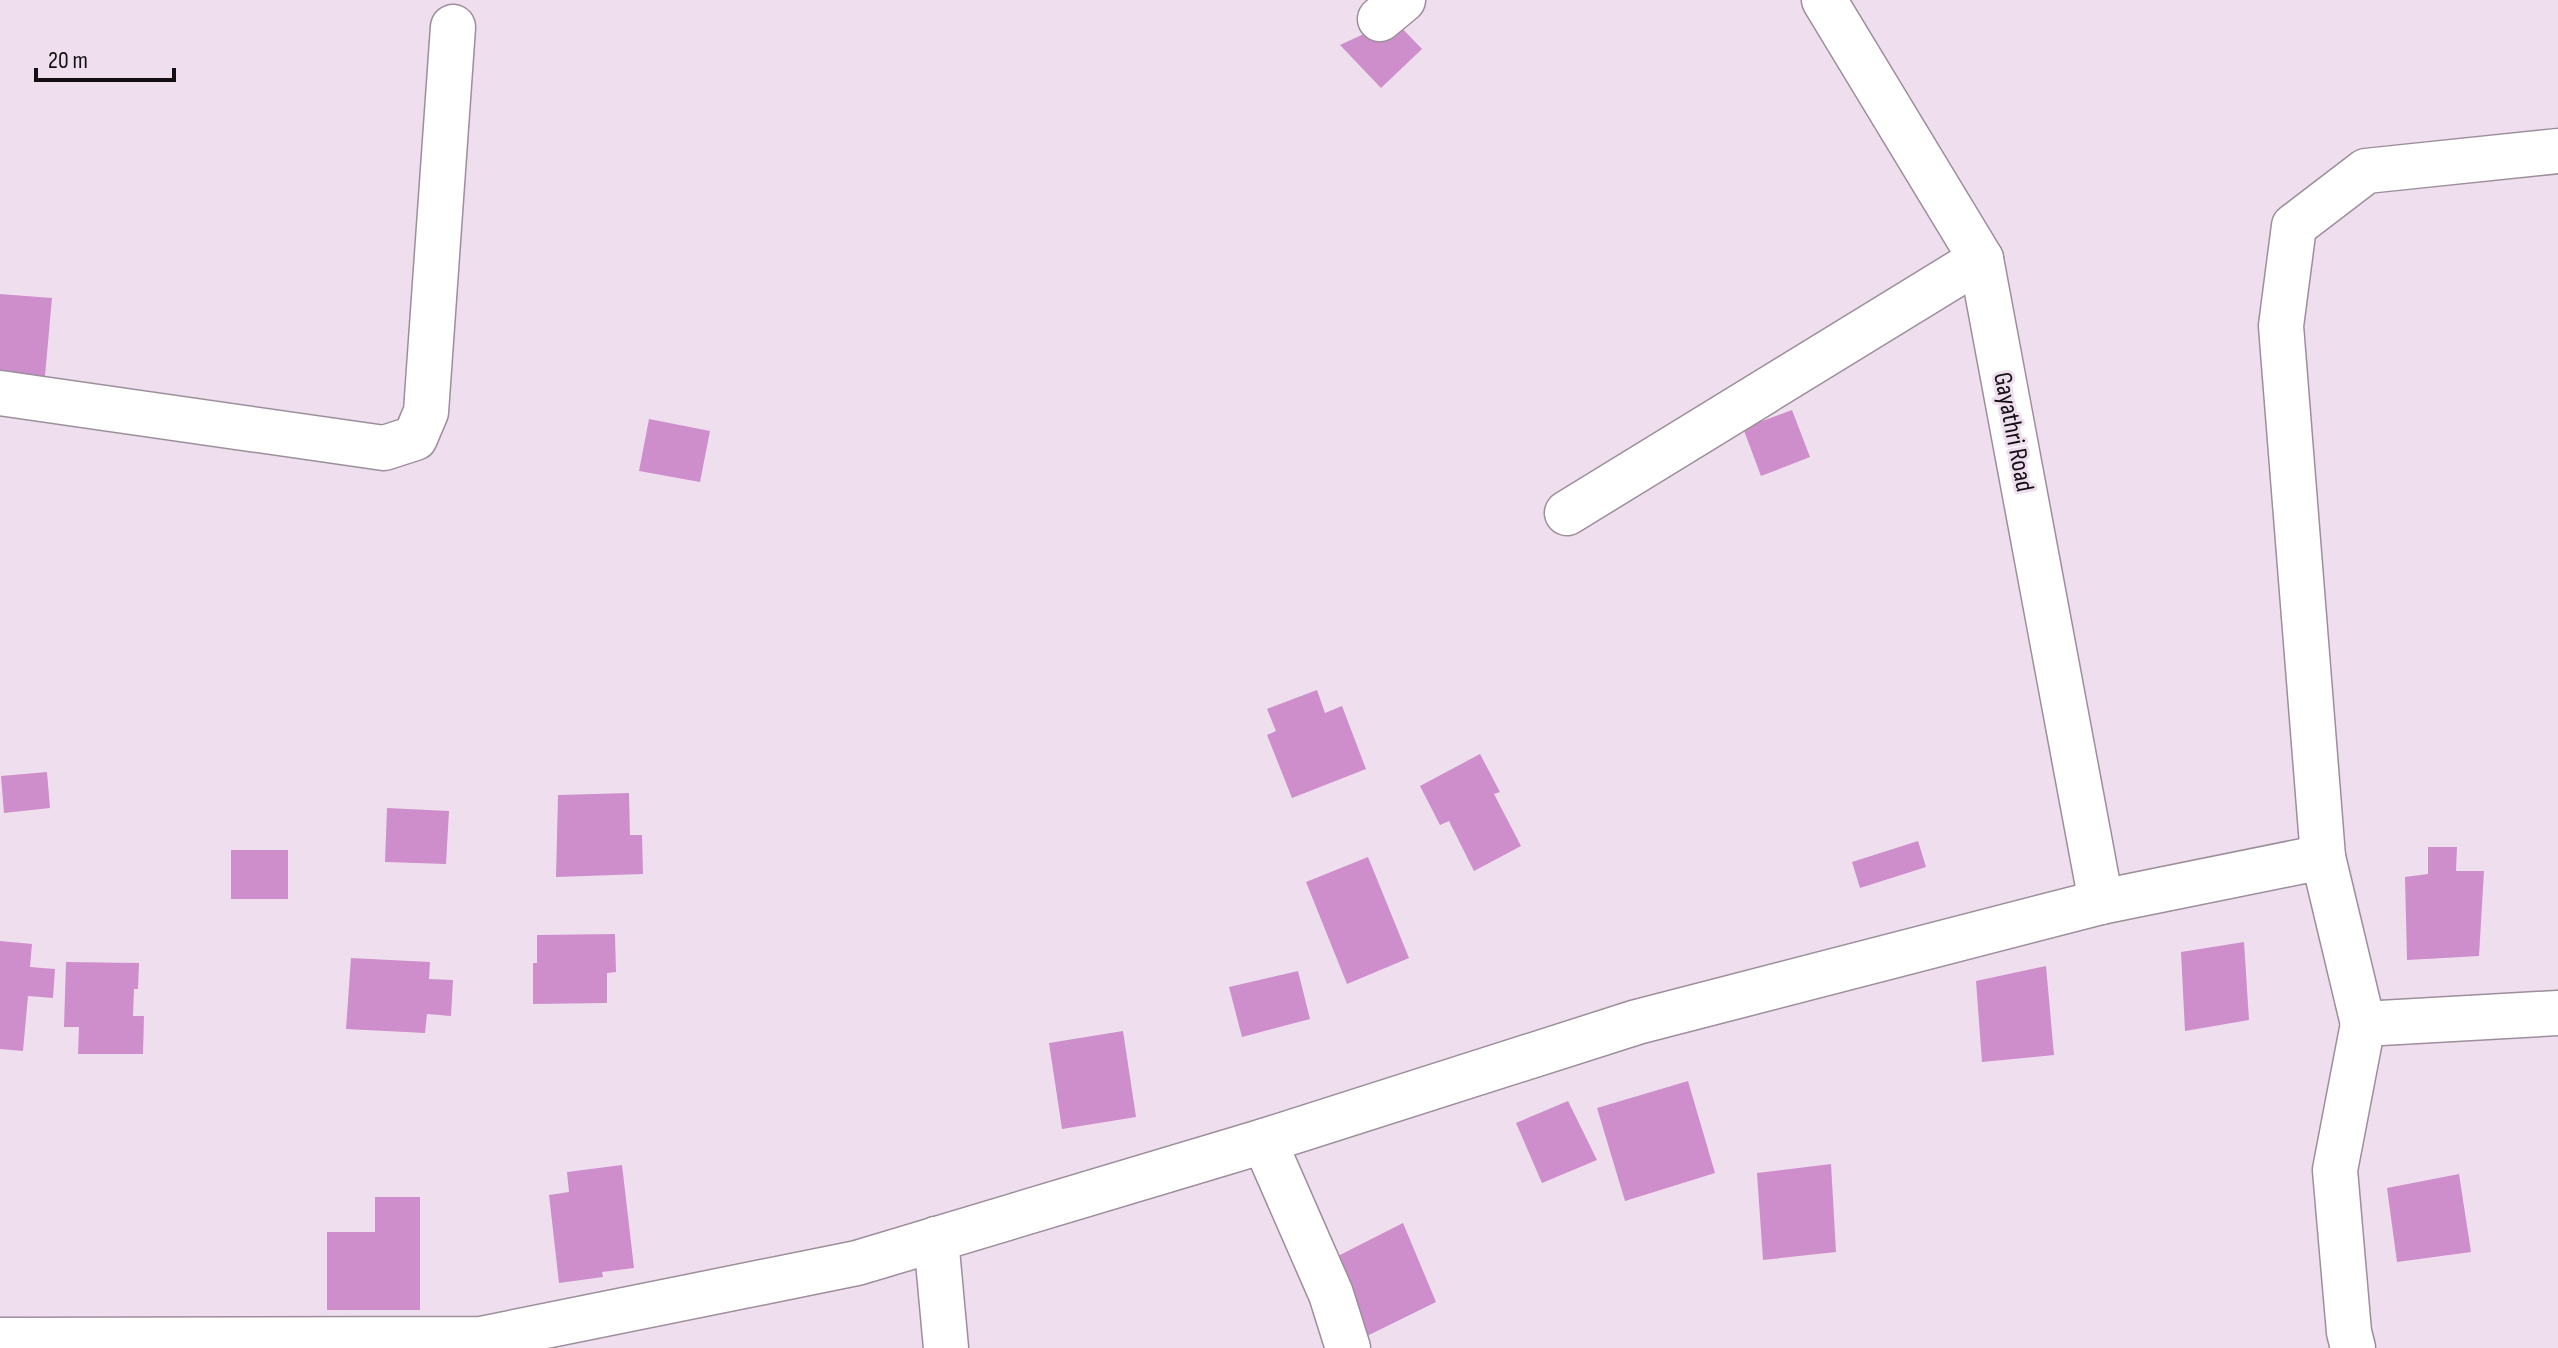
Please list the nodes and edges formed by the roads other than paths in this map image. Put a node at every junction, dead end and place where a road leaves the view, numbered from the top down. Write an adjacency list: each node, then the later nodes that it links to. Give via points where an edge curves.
1 (1824, 0): 4 (street, Gayathri Road)
2 (453, 27): 5 (street, via 426,412 415,438 384,448)
3 (2558, 151): 7 (street, via 2366,171 2294,226 2281,326)
4 (1981, 259): 6 (street); 8 (street, Gayathri Road)
5 (0, 393)
6 (1567, 513)
7 (2323, 857): 8 (street); 10 (street)
8 (2101, 902): 11 (street, via 1637,1022)
9 (2558, 1013): 10 (street)
10 (2363, 1024): 16 (street, via 2335,1170)
11 (1264, 1141): 12 (street); 15 (street, via 1331,1294)
12 (936, 1239): 13 (street, via 857,1263 481,1339); 14 (street)
13 (0, 1340)
14 (946, 1348)
15 (1348, 1348)
16 (2353, 1348)

